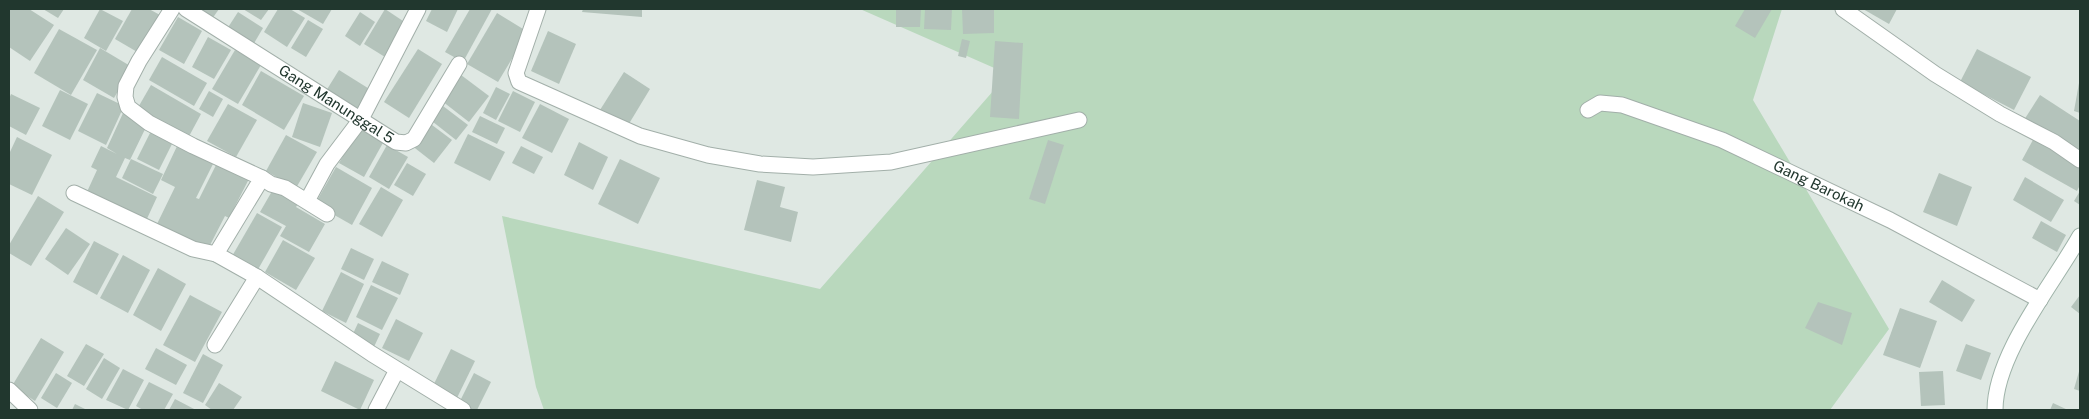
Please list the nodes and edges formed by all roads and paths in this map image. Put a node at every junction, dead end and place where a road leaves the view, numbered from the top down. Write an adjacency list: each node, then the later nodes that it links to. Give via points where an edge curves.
1 (172, 9): 11 (street, via 126,86 128,107 149,123)
2 (186, 9): 8 (street, Gang Manunggal 5)
3 (418, 9): 8 (street)
4 (538, 9): 9 (street, via 516,73 519,82 640,136 708,155 760,164 813,167 891,162)
5 (1843, 9): 10 (street, via 1935,74)
6 (459, 64): 8 (street, Gang Manunggal 5, via 414,138 406,143 396,142)
7 (1588, 110): 18 (street, Gang Barokah, via 1600,103 1622,105 1722,140 1890,220)
8 (361, 119): 13 (street, via 327,164)
9 (1080, 120)
10 (2080, 160)
11 (262, 178): 13 (street); 16 (street)
12 (74, 194): 16 (street, via 193,249)
13 (307, 201): 14 (street)
14 (326, 214)
15 (2080, 236): 18 (street)
16 (216, 254): 17 (street)
17 (257, 277): 19 (street); 20 (street)
18 (2040, 300): 25 (street, via 2000,378)
19 (215, 345)
20 (396, 370): 23 (street); 24 (street)
21 (9, 390): 22 (street)
22 (30, 410)
23 (376, 410)
24 (463, 410)
25 (1996, 410)

